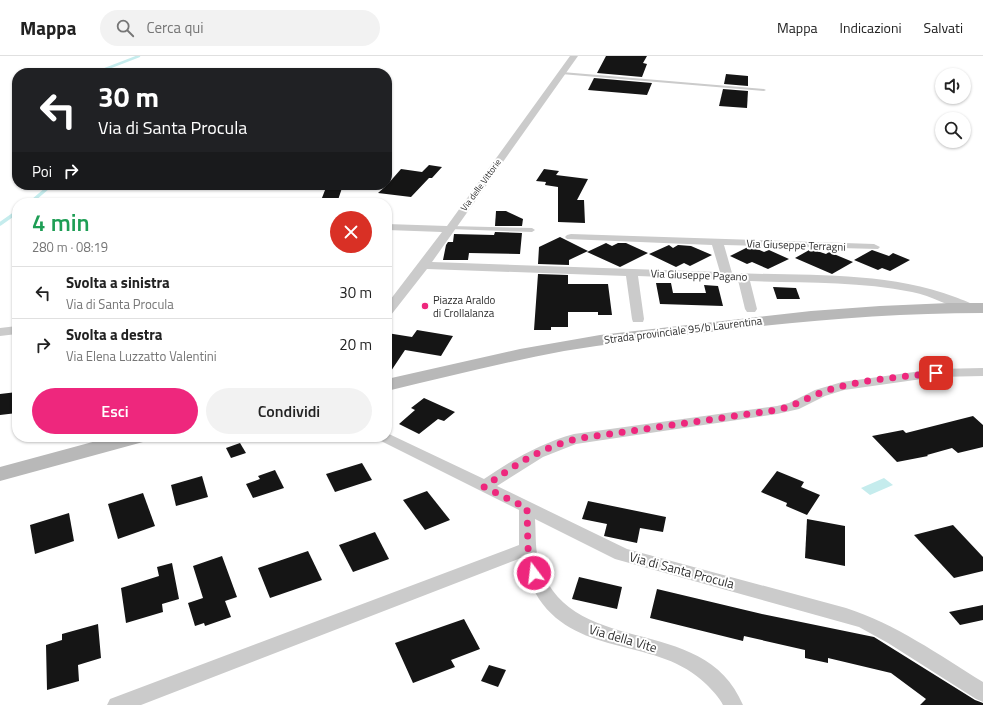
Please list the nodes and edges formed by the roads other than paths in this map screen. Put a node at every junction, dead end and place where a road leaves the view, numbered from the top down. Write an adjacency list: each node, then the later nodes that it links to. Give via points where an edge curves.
1 (574, 56): 2 (street, Via delle Vittorie)
2 (562, 73): 3 (lane); 5 (street, Via delle Vittorie)
3 (764, 90)
4 (392, 227): 5 (street)
5 (450, 229): 6 (lane); 10 (street, Via delle Vittorie)
6 (532, 230)
7 (571, 238): 8 (street, Via Giuseppe Terragni)
8 (717, 242): 9 (street, Via Giuseppe Terragni); 12 (street)
9 (874, 247)
10 (424, 265): 11 (street, Via Giuseppe Pagano); 14 (street, Via delle Vittorie)
11 (632, 273): 12 (street, Via Giuseppe Pagano); 17 (street)
12 (727, 276): 13 (street, Via Giuseppe Pagano)
13 (743, 277): 15 (street, Via Giuseppe Pagano, via 899,285); 16 (street)
14 (392, 301)
15 (976, 308): 21 (main road, Strada provinciale 95/b Laurentina, via 811,315 633,336 564,346)
16 (752, 309)
17 (638, 319)
18 (12, 331): 19 (street)
19 (0, 332)
20 (983, 372): 25 (street, via 936,373 846,386 830,389 798,404 777,410 574,439 530,456)
21 (392, 384)
22 (392, 441): 25 (street, Via di Santa Procula)
23 (118, 442): 24 (main road)
24 (0, 474)
25 (484, 487): 26 (street, Via di Santa Procula)
26 (527, 508): 27 (street, Via della Vite); 28 (street, Via di Santa Procula, via 629,557 826,608 866,622)
27 (528, 548): 29 (street); 30 (street, Via della Vite, via 539,583 550,602 564,616 592,631 684,657 708,673 724,689)
28 (983, 693)
29 (117, 705)
30 (733, 705)

